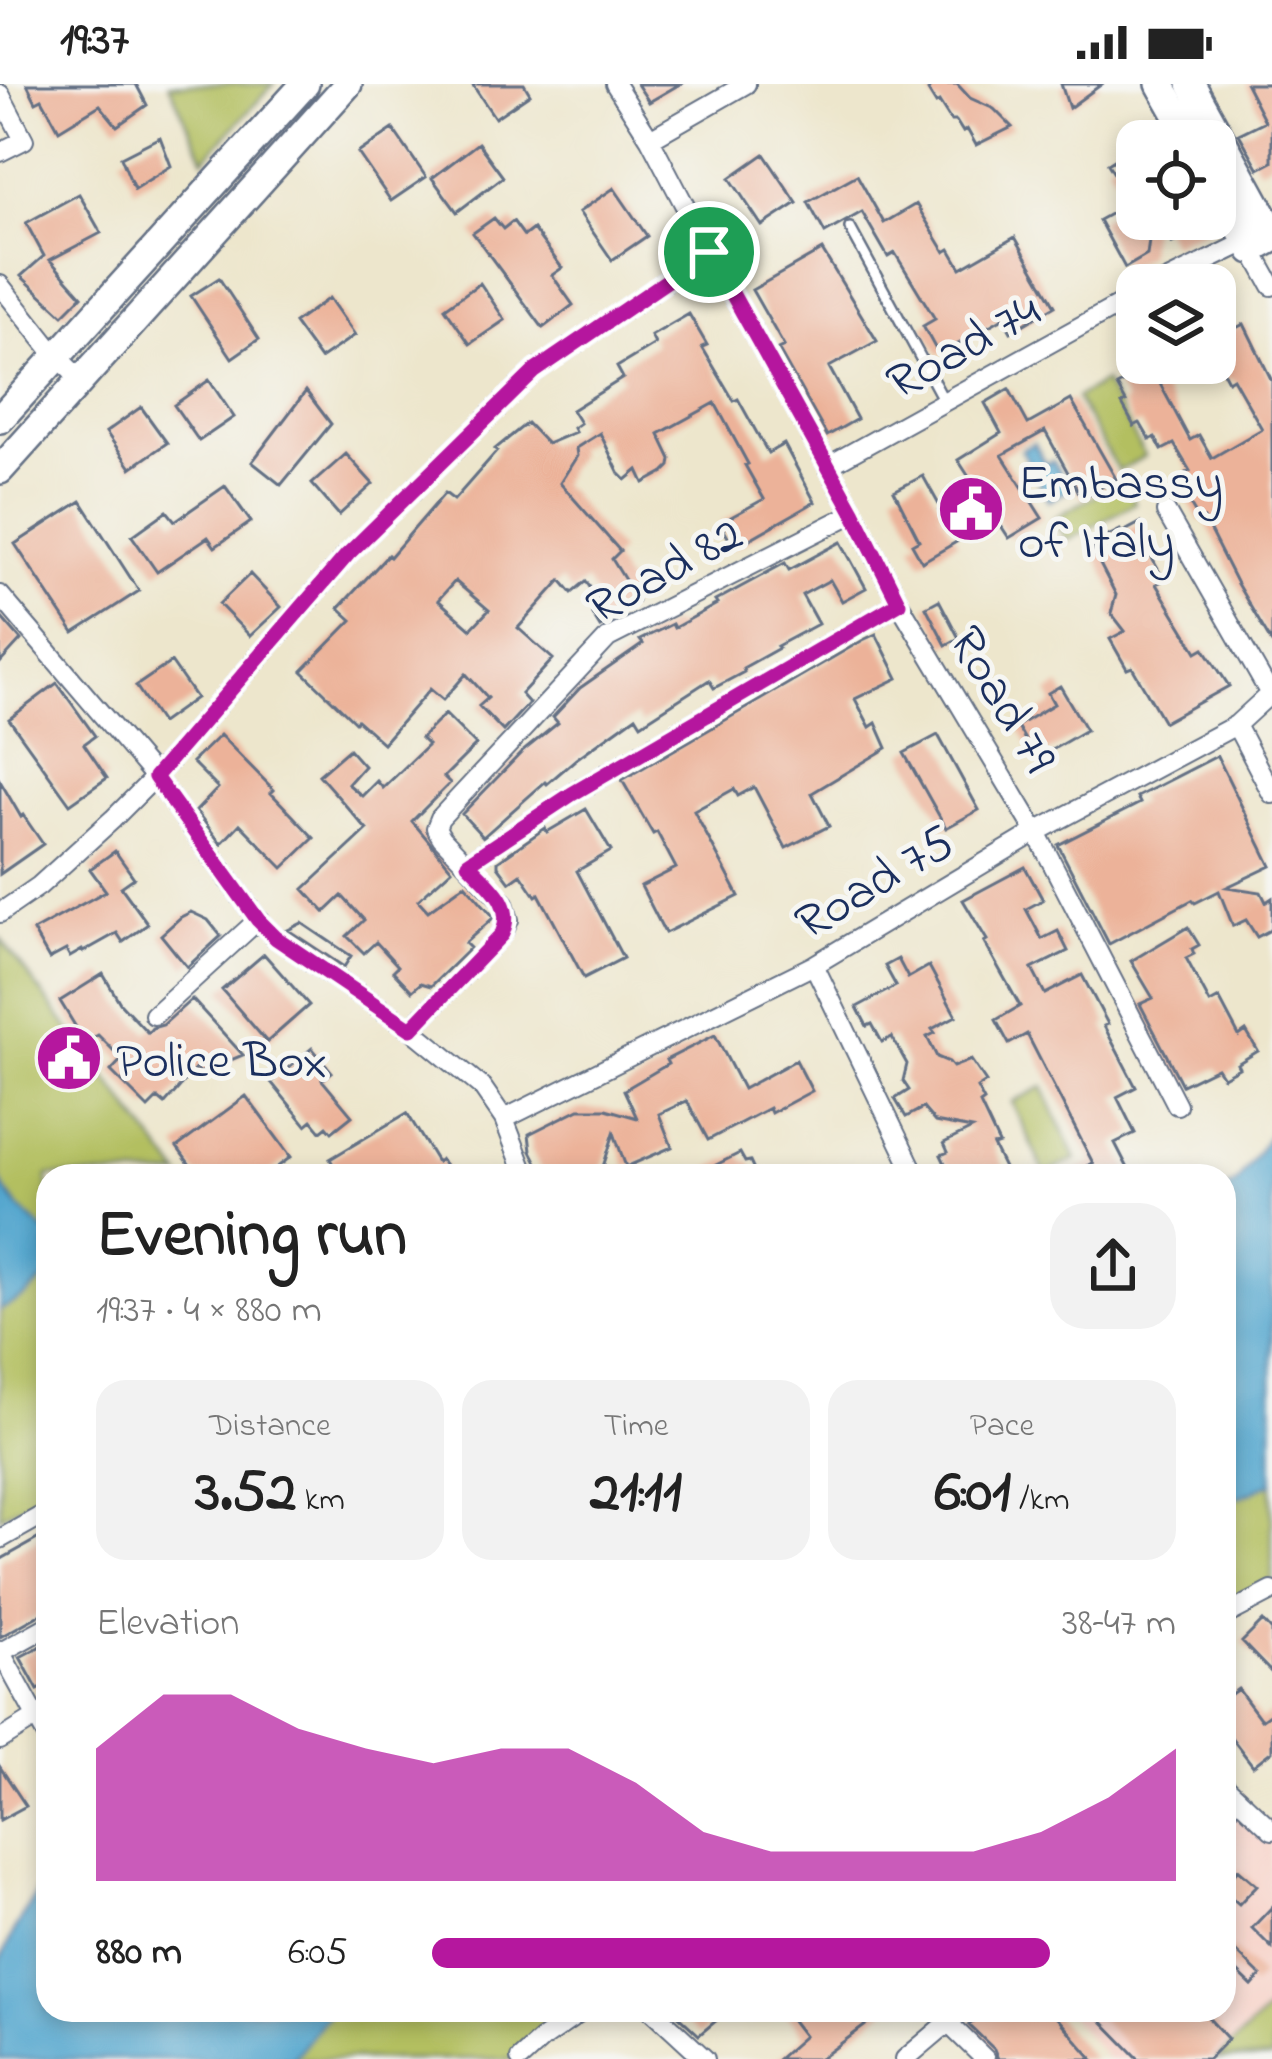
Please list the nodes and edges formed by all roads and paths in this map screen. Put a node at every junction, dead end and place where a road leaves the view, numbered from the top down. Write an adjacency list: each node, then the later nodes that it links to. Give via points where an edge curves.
1 (305, 84): 19 (street)
2 (348, 84): 20 (street)
3 (615, 84): 9 (street, Road 79)
4 (746, 84): 9 (street)
5 (1160, 84): 8 (street)
6 (1191, 84): 13 (street)
7 (0, 94): 10 (street, via 24,140)
8 (1180, 120)
9 (650, 139): 14 (street, Road 79)
10 (0, 152)
11 (1236, 206): 13 (street)
12 (850, 228): 21 (lane)
13 (1261, 234): 15 (street); 17 (street)
14 (709, 252): 23 (street, Road 79); 31 (street, via 535,371 348,554)
15 (1200, 264)
16 (0, 285): 19 (street)
17 (1272, 286)
18 (1116, 307): 21 (street, Road 74)
19 (57, 357): 20 (street); 22 (street)
20 (82, 381): 24 (street)
21 (944, 401): 23 (street, Road 74)
22 (0, 419)
23 (828, 466): 26 (street, Road 79)
24 (0, 470)
25 (1166, 512): 29 (street)
26 (854, 513): 28 (street, Road 79); 34 (street, Road 82, via 608,638 440,818 442,838)
27 (0, 595): 31 (street)
28 (899, 603): 33 (street, Road 79); 34 (street)
29 (1271, 693): 30 (street, Road 75)
30 (1236, 724): 32 (street); 33 (street, Road 75)
31 (155, 777): 35 (street); 36 (street)
32 (1272, 794)
33 (1036, 832): 37 (street, Road 75); 40 (street, Road 79)
34 (468, 863): 39 (street, via 505,903 508,920)
35 (0, 913)
36 (258, 920): 38 (street); 39 (street)
37 (814, 965): 41 (street, Road 75); 43 (street)
38 (154, 1015)
39 (411, 1029): 41 (street, via 482,1088)
40 (1178, 1105)
41 (504, 1119): 42 (street)
42 (521, 1164)
43 (910, 1164)
44 (36, 1519): 45 (street)
45 (0, 1539)
46 (1272, 1592): 47 (street)
47 (1236, 1610)
48 (36, 1632): 49 (street)
49 (0, 1651): 50 (street)
50 (36, 1715)
51 (36, 1718): 52 (street)
52 (0, 1740)
53 (1236, 1796): 54 (street)
54 (1272, 1830)
55 (567, 2022): 59 (street)
56 (665, 2022): 60 (street)
57 (950, 2022): 61 (street)
58 (959, 2022): 62 (street)
59 (520, 2059)
60 (705, 2059)
61 (905, 2059)
62 (985, 2059)

